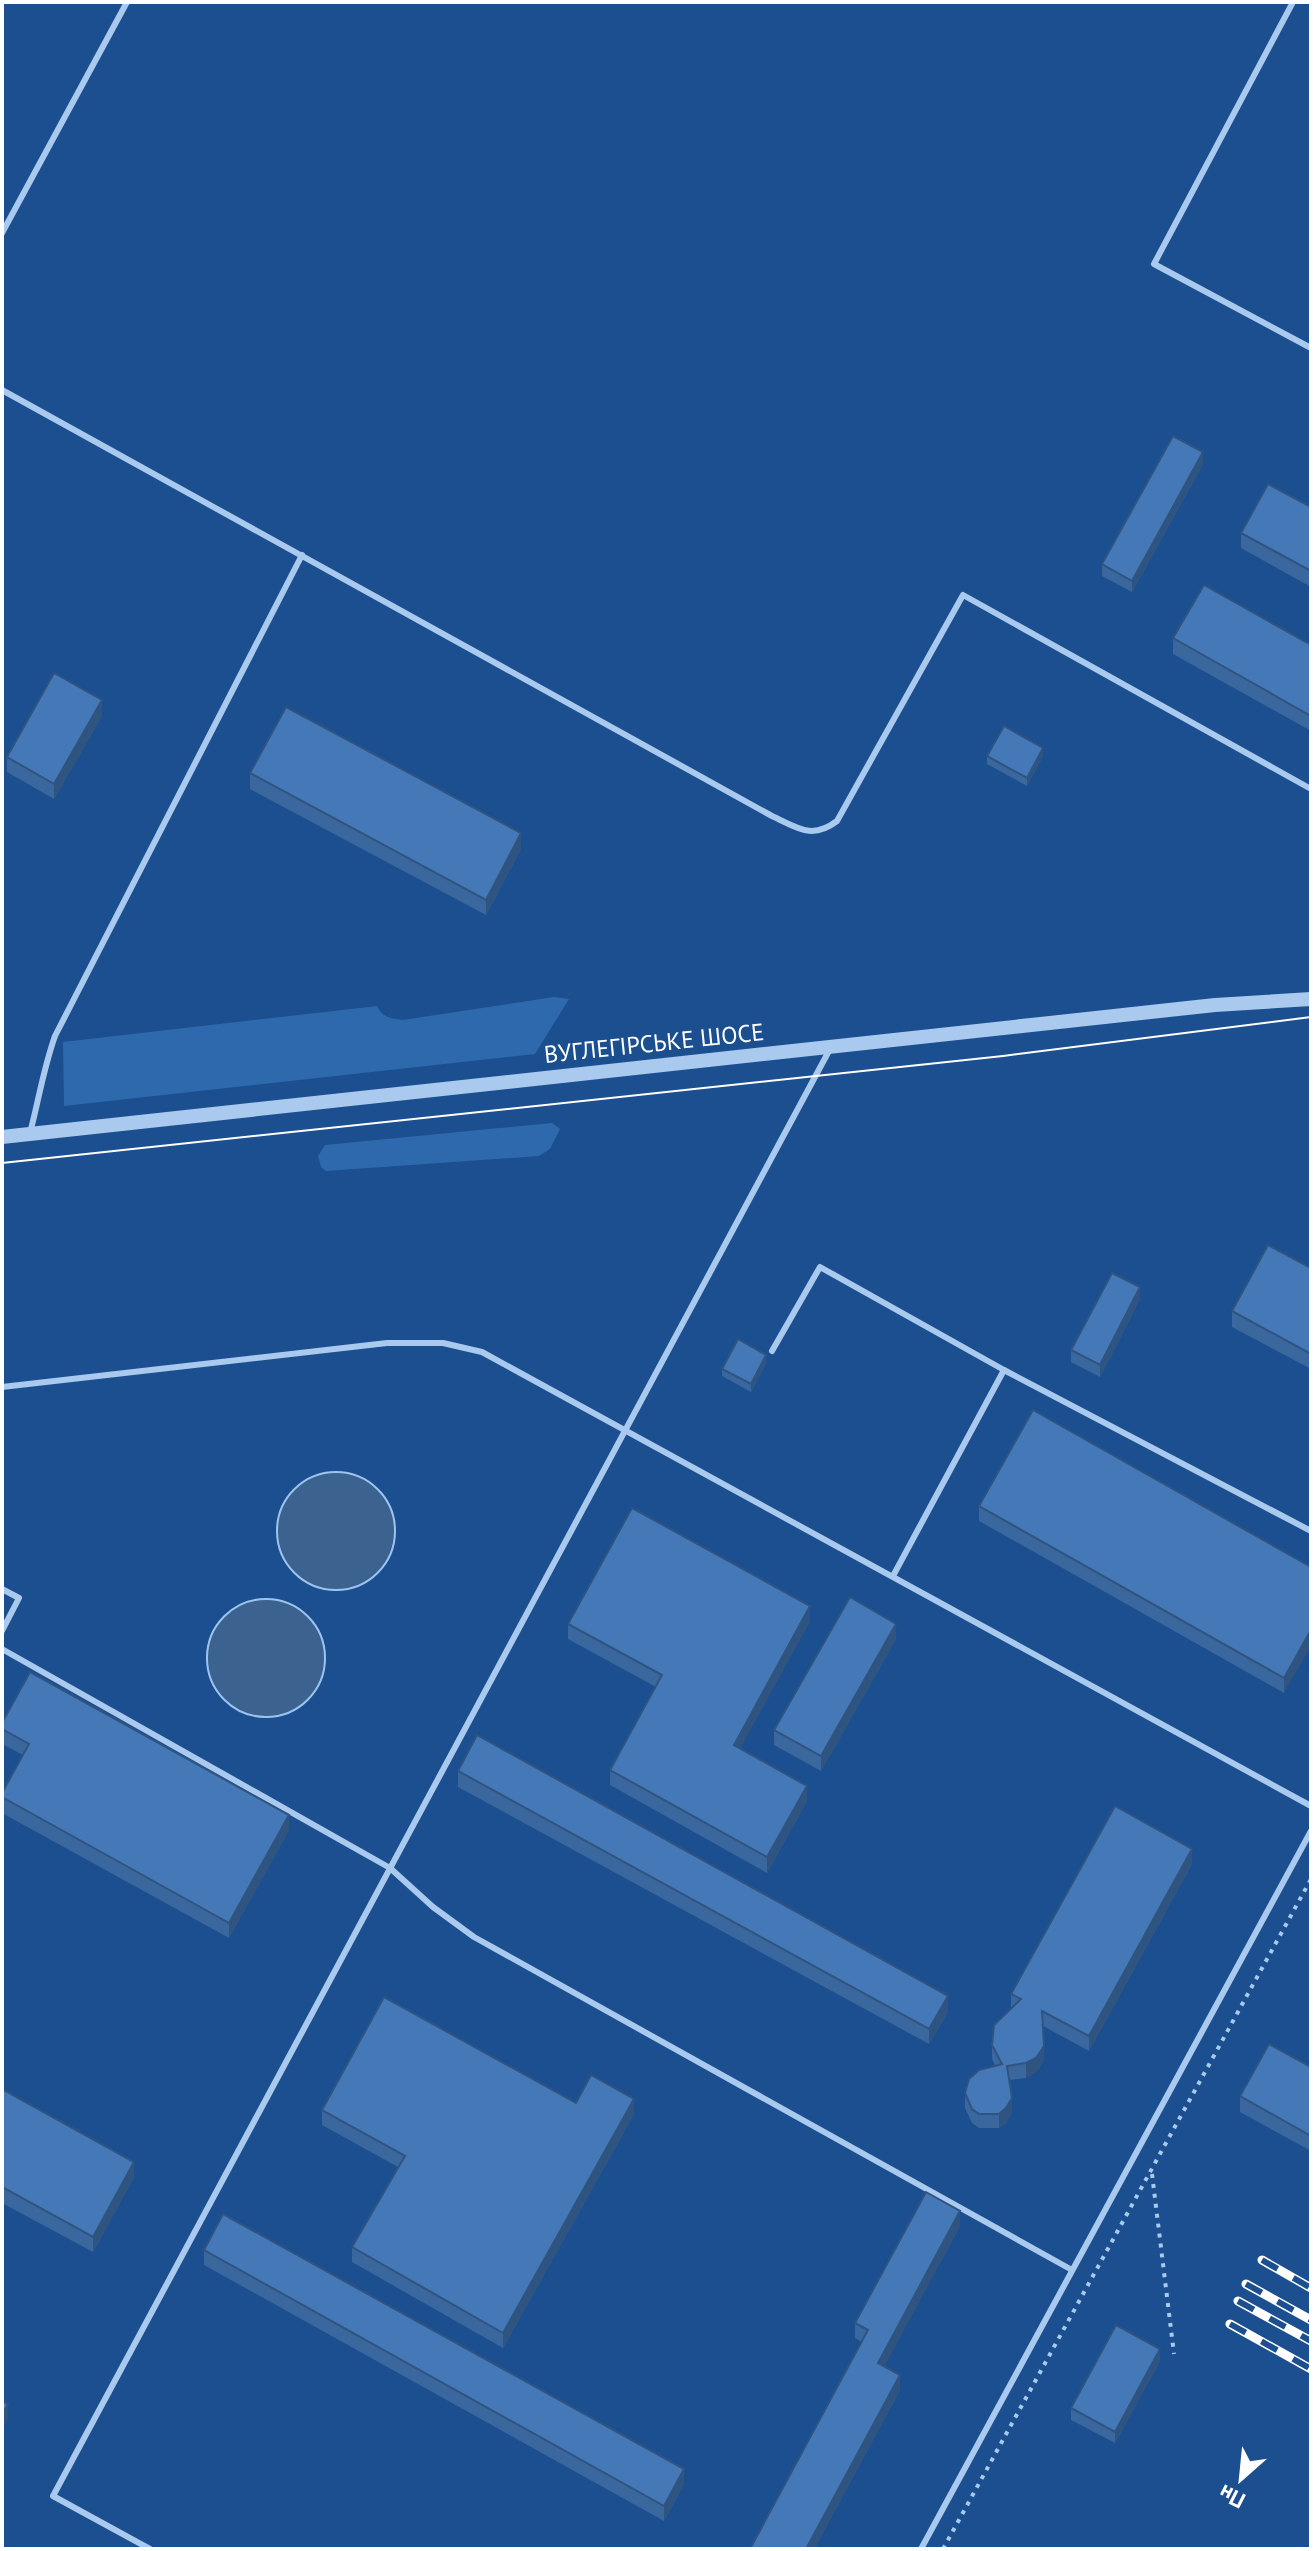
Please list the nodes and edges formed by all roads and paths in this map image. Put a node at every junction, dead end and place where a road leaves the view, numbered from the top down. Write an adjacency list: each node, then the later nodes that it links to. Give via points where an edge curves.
1 (127, 2): 3 (lane)
2 (1293, 2): 4 (lane, via 1154,264)
3 (2, 233)
4 (1311, 348)
5 (2, 390): 6 (lane)
6 (302, 555): 7 (lane, via 772,816 811,832 837,821 963,595); 10 (lane, via 55,1036)
7 (1311, 789)
8 (1311, 999): 9 (street, ВУГЛЕГІРСЬКЕ ШОСЕ)
9 (832, 1046): 10 (street, ВУГЛЕГІРСЬКЕ ШОСЕ); 15 (lane)
10 (30, 1133): 11 (street, ВУГЛЕГІРСЬКЕ ШОСЕ)
11 (2, 1137)
12 (772, 1351): 13 (lane, via 820,1267)
13 (1004, 1370): 16 (lane); 17 (lane)
14 (2, 1387): 15 (lane, via 387,1343 443,1343 482,1352)
15 (625, 1429): 17 (lane); 23 (lane)
16 (1311, 1531)
17 (893, 1576): 21 (lane)
18 (2, 1589): 19 (lane, via 19,1598)
19 (2, 1631)
20 (2, 1649): 23 (lane)
21 (1311, 1806)
22 (1311, 1831): 26 (lane)
23 (390, 1868): 26 (lane, via 474,1937); 28 (lane, via 53,2496)
24 (1311, 1879): 25 (path)
25 (1152, 2172): 27 (path); 30 (path)
26 (1072, 2270): 29 (lane)
27 (1174, 2354)
28 (150, 2549)
29 (921, 2549)
30 (943, 2549)

